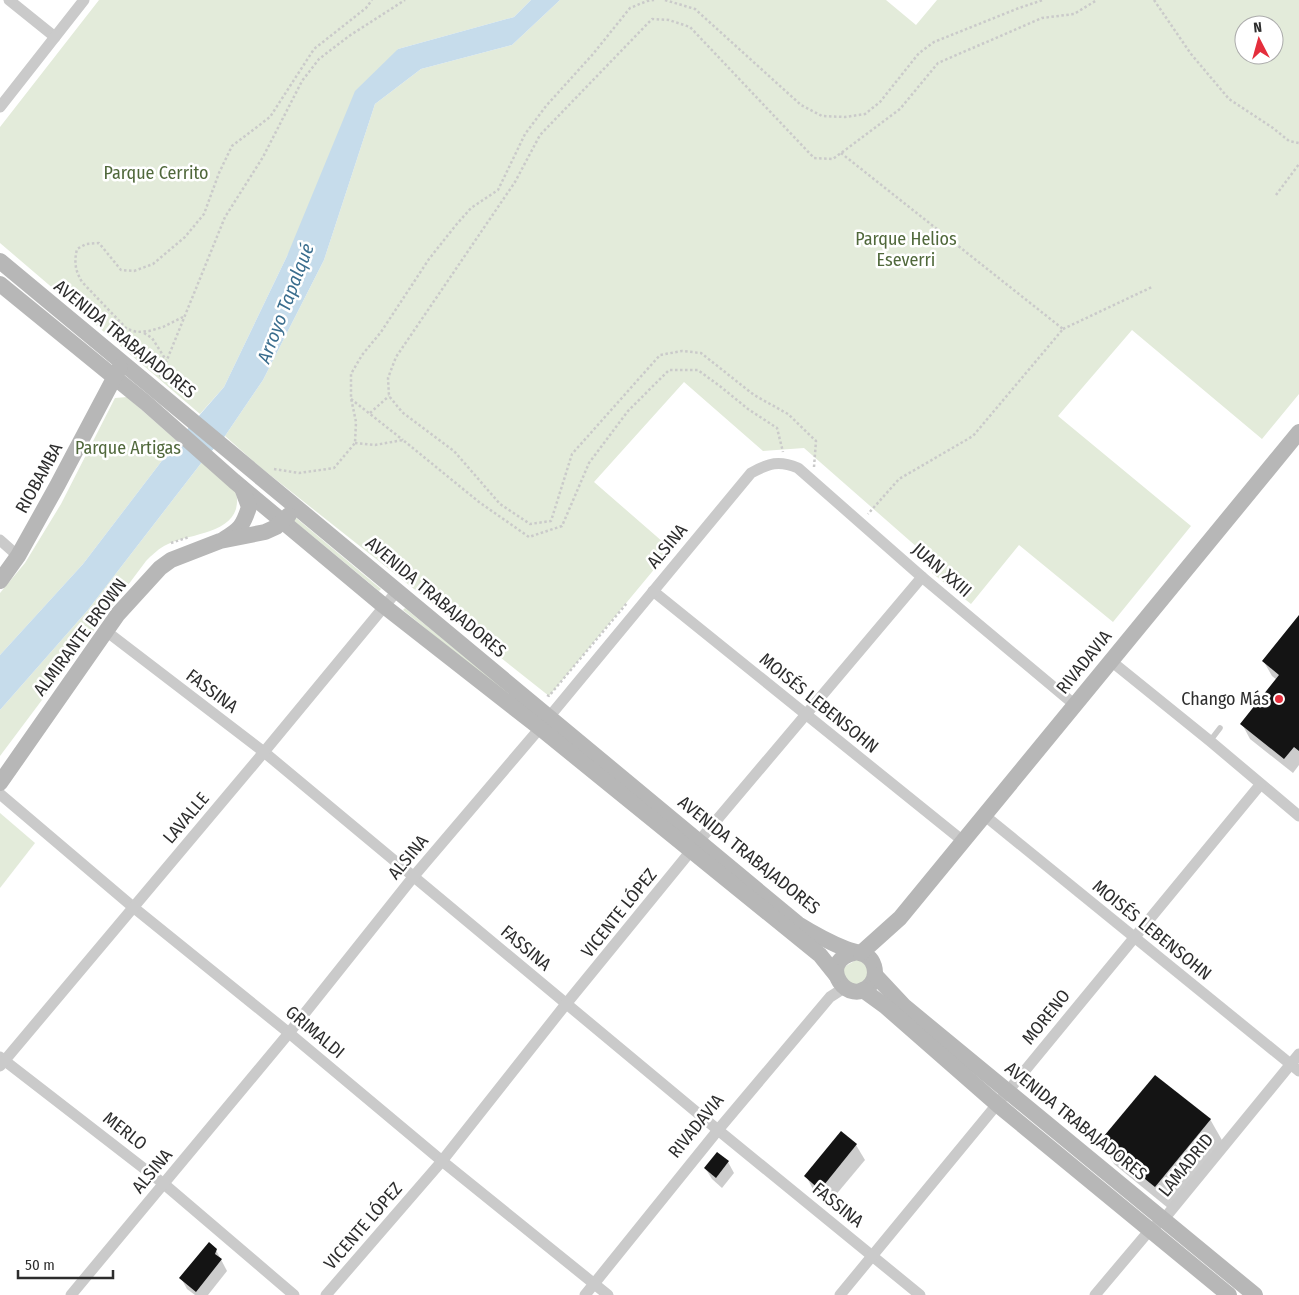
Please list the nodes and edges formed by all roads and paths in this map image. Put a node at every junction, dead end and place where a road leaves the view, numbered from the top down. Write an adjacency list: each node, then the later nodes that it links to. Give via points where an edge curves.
1 (10, 0): 10 (street)
2 (84, 0): 10 (street)
3 (372, 0): 21 (path, via 314,49 270,116 232,146 204,214 153,264 134,271 121,270 99,243 77,249 75,262 82,282 126,329)
4 (405, 0): 19 (path, via 318,59 302,81 262,157 225,217)
5 (654, 0): 26 (path, via 630,8 525,134 498,190 471,208 429,259 351,374)
6 (665, 0): 7 (path, via 695,10 801,105 822,116 845,117 865,114 880,102 919,53 934,42)
7 (1043, 0)
8 (1097, 0): 13 (path, via 1074,14 1042,18 938,63 900,109)
9 (1154, 1): 12 (path, via 1191,54 1229,99 1289,141)
10 (55, 37): 11 (street)
11 (0, 107)
12 (1299, 143)
13 (841, 153): 20 (path); 25 (path, via 833,159 814,158 690,27 669,20 652,19 540,135 515,182 396,357 388,378)
14 (1299, 164): 15 (path)
15 (1276, 195)
16 (0, 261): 23 (main road, AVENIDA TRABAJADORES)
17 (0, 284): 23 (main road, AVENIDA TRABAJADORES)
18 (1152, 287): 20 (path)
19 (183, 317): 21 (path, via 163,327); 22 (path)
20 (1063, 329): 37 (path, via 973,436 899,479)
21 (142, 332): 22 (path, via 152,338)
22 (166, 360): 24 (path)
23 (118, 370): 24 (main road, AVENIDA TRABAJADORES); 34 (main road, AVENIDA TRABAJADORES, via 146,403); 40 (main road, RIOBAMBA)
24 (157, 383): 35 (main road, AVENIDA TRABAJADORES)
25 (389, 396): 27 (path); 33 (path, via 402,412 454,451 500,504 530,524 551,520 572,454 660,355 682,351 701,354 754,395 788,414 816,441)
26 (351, 398): 27 (path); 30 (path, via 356,422)
27 (370, 413): 29 (path)
28 (1297, 437): 48 (main road, RIVADAVIA)
29 (403, 440): 30 (path, via 375,445); 31 (path, via 479,502 529,537 562,526 589,463 628,411 669,370 698,370 748,410 777,428)
30 (355, 443): 32 (path, via 334,468 299,473)
31 (786, 462): 33 (street, JUAN XXIII); 44 (street, ALSINA, via 767,464 751,473)
32 (270, 468)
33 (813, 481): 37 (street, JUAN XXIII)
34 (238, 485): 36 (main road, AVENIDA TRABAJADORES); 39 (main road, via 249,507 245,520 238,530)
35 (297, 508): 36 (main road, ALMIRANTE BROWN); 43 (main road, AVENIDA TRABAJADORES)
36 (282, 521): 39 (main road, ALMIRANTE BROWN, via 265,532); 46 (main road, AVENIDA TRABAJADORES)
37 (861, 523): 41 (street, JUAN XXIII)
38 (0, 540): 40 (street)
39 (220, 541): 47 (main road, ALMIRANTE BROWN, via 171,560 160,568)
40 (18, 556): 42 (main road, RIOBAMBA)
41 (922, 577): 50 (street, JUAN XXIII); 51 (street, VICENTE LÓPEZ)
42 (0, 581)
43 (397, 591): 46 (street, LAVALLE); 52 (main road, AVENIDA TRABAJADORES)
44 (653, 591): 51 (street, MOISÉS LEBENSOHN); 52 (street, ALSINA)
45 (628, 601): 49 (path, via 548,696)
46 (384, 606): 52 (main road, AVENIDA TRABAJADORES); 55 (street, LAVALLE)
47 (106, 631): 55 (street, FASSINA); 56 (main road, ALMIRANTE BROWN)
48 (1111, 661): 50 (main road, RIVADAVIA); 54 (street)
49 (541, 690)
50 (1074, 705): 59 (main road, RIVADAVIA)
51 (806, 715): 61 (street, MOISÉS LEBENSOHN); 62 (street, VICENTE LÓPEZ)
52 (545, 722): 62 (main road, AVENIDA TRABAJADORES); 63 (street, ALSINA)
53 (1220, 728): 54 (lane)
54 (1210, 741): 57 (street)
55 (264, 752): 63 (street, FASSINA); 64 (street, LAVALLE)
56 (0, 783)
57 (1260, 784): 60 (street); 66 (street, MORENO)
58 (0, 794): 64 (street, GRIMALDI)
59 (984, 814): 61 (main road, RIVADAVIA); 66 (street, MOISÉS LEBENSOHN)
60 (1299, 816)
61 (963, 841): 65 (main road, RIVADAVIA)
62 (695, 846): 67 (main road, AVENIDA TRABAJADORES, via 798,924 822,939); 69 (main road, AVENIDA TRABAJADORES, via 820,954); 71 (street, VICENTE LÓPEZ)
63 (414, 876): 71 (street, FASSINA); 72 (street, ALSINA)
64 (132, 907): 72 (street, GRIMALDI); 74 (street, LAVALLE)
65 (900, 918): 67 (main road, RIVADAVIA); 68 (main road, RIVADAVIA, via 883,945)
66 (1134, 938): 75 (street, MOISÉS LEBENSOHN); 76 (street, MORENO)
67 (858, 953): 68 (main road, via 867,956); 69 (main road, via 843,957 838,962)
68 (875, 971): 70 (main road, via 868,987); 76 (main road, AVENIDA TRABAJADORES, via 904,1006)
69 (840, 981): 70 (main road, via 850,991); 78 (street, RIVADAVIA)
70 (863, 990): 77 (main road, AVENIDA TRABAJADORES)
71 (566, 1004): 78 (street, FASSINA); 79 (street, VICENTE LÓPEZ)
72 (289, 1033): 79 (street, GRIMALDI); 80 (street, ALSINA)
73 (1299, 1054): 75 (street, LAMADRID)
74 (2, 1061): 80 (street, MERLO)
75 (1295, 1067): 81 (street, LAMADRID)
76 (1008, 1092): 77 (street, MORENO); 81 (main road, AVENIDA TRABAJADORES)
77 (998, 1105): 82 (main road, AVENIDA TRABAJADORES); 83 (street, MORENO)
78 (718, 1130): 83 (street, FASSINA); 84 (street, RIVADAVIA)
79 (442, 1161): 84 (street, GRIMALDI); 87 (street, VICENTE LÓPEZ)
80 (164, 1184): 85 (street, ALSINA); 86 (street, MERLO)
81 (1164, 1219): 82 (street, LAMADRID); 94 (main road, AVENIDA TRABAJADORES)
82 (1149, 1231): 92 (street, LAMADRID); 93 (main road, AVENIDA TRABAJADORES)
83 (874, 1256): 90 (street, MORENO); 91 (street, FASSINA)
84 (594, 1284): 88 (street, RIVADAVIA); 89 (street, GRIMALDI)
85 (71, 1295)
86 (294, 1295)
87 (326, 1295)
88 (585, 1295)
89 (608, 1295)
90 (840, 1295)
91 (920, 1295)
92 (1095, 1295)
93 (1229, 1295)
94 (1255, 1295)

